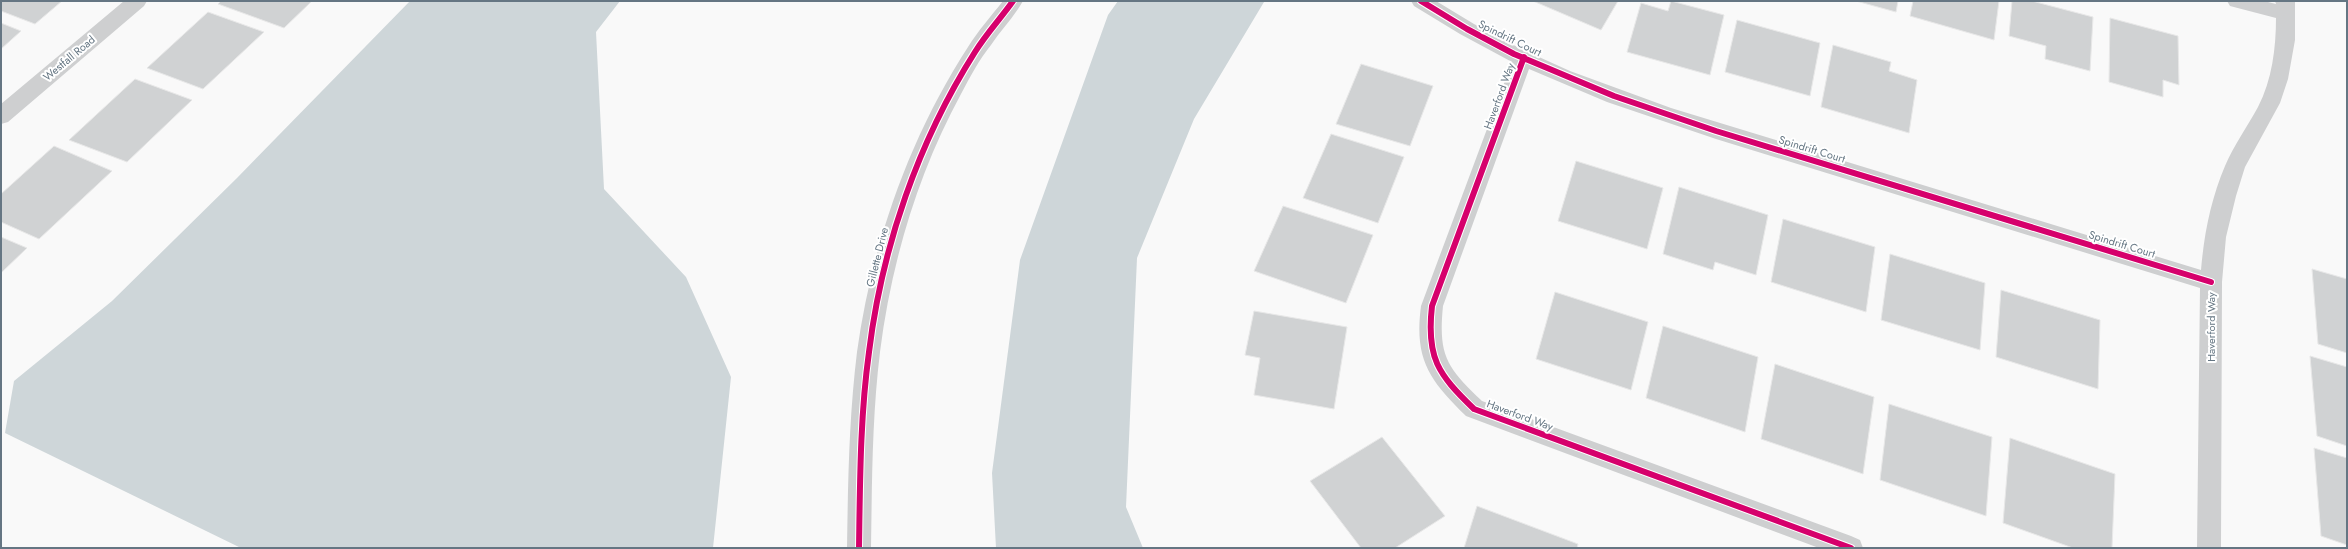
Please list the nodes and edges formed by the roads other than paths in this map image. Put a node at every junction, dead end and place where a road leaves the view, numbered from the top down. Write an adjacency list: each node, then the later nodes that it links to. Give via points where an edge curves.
1 (136, 1): 7 (street, Westfall Road)
2 (1013, 1): 9 (street, Gillette Drive, via 976,51 948,99 923,150 892,235 878,296 864,396)
3 (1421, 1): 6 (street, Spindrift Court)
4 (2237, 1): 5 (street)
5 (2286, 7): 8 (street, Haverford Way, via 2283,58 2271,102 2236,165 2219,213)
6 (1524, 57): 8 (street, Spindrift Court, via 1597,90 1696,125); 10 (street, Haverford Way, via 1432,306 1428,332 1434,360 1450,386 1474,408)
7 (1, 116)
8 (2211, 282): 11 (street, Haverford Way)
9 (858, 548)
10 (1851, 548)
11 (2209, 548)

